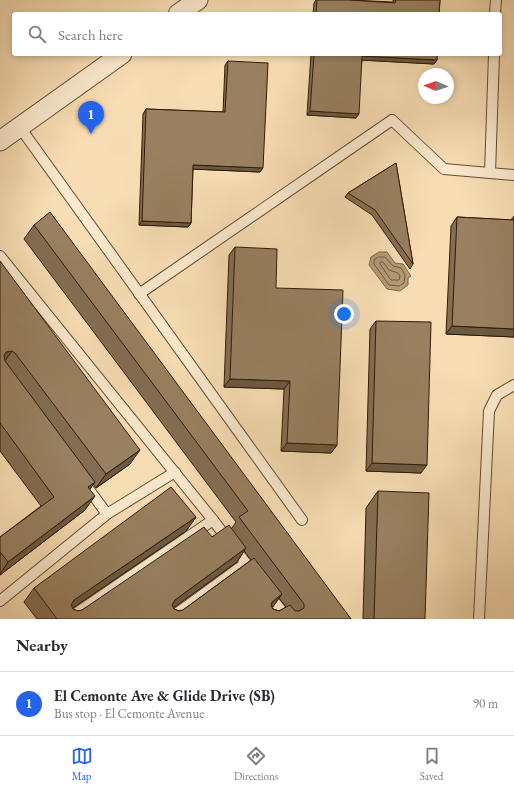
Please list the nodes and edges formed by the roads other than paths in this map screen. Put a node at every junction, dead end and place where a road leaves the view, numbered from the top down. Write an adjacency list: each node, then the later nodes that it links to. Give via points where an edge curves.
1 (198, 0): 3 (street)
2 (496, 0): 4 (lane)
3 (181, 12)
4 (495, 12)
5 (119, 56): 7 (street)
6 (494, 56): 9 (lane)
7 (19, 126): 8 (street); 12 (lane)
8 (0, 141)
9 (490, 173): 10 (lane); 12 (lane, via 444,168 392,120)
10 (514, 175)
11 (0, 256): 14 (lane)
12 (139, 294): 18 (lane)
13 (514, 385): 24 (lane, via 497,395 489,411)
14 (175, 472): 16 (lane); 17 (lane)
15 (79, 477): 16 (lane)
16 (107, 514): 20 (lane)
17 (214, 520): 19 (lane); 21 (lane)
18 (302, 520)
19 (246, 563): 22 (lane); 23 (lane, via 278,612)
20 (0, 601)
21 (68, 619)
22 (169, 619)
23 (288, 619)
24 (479, 619)

